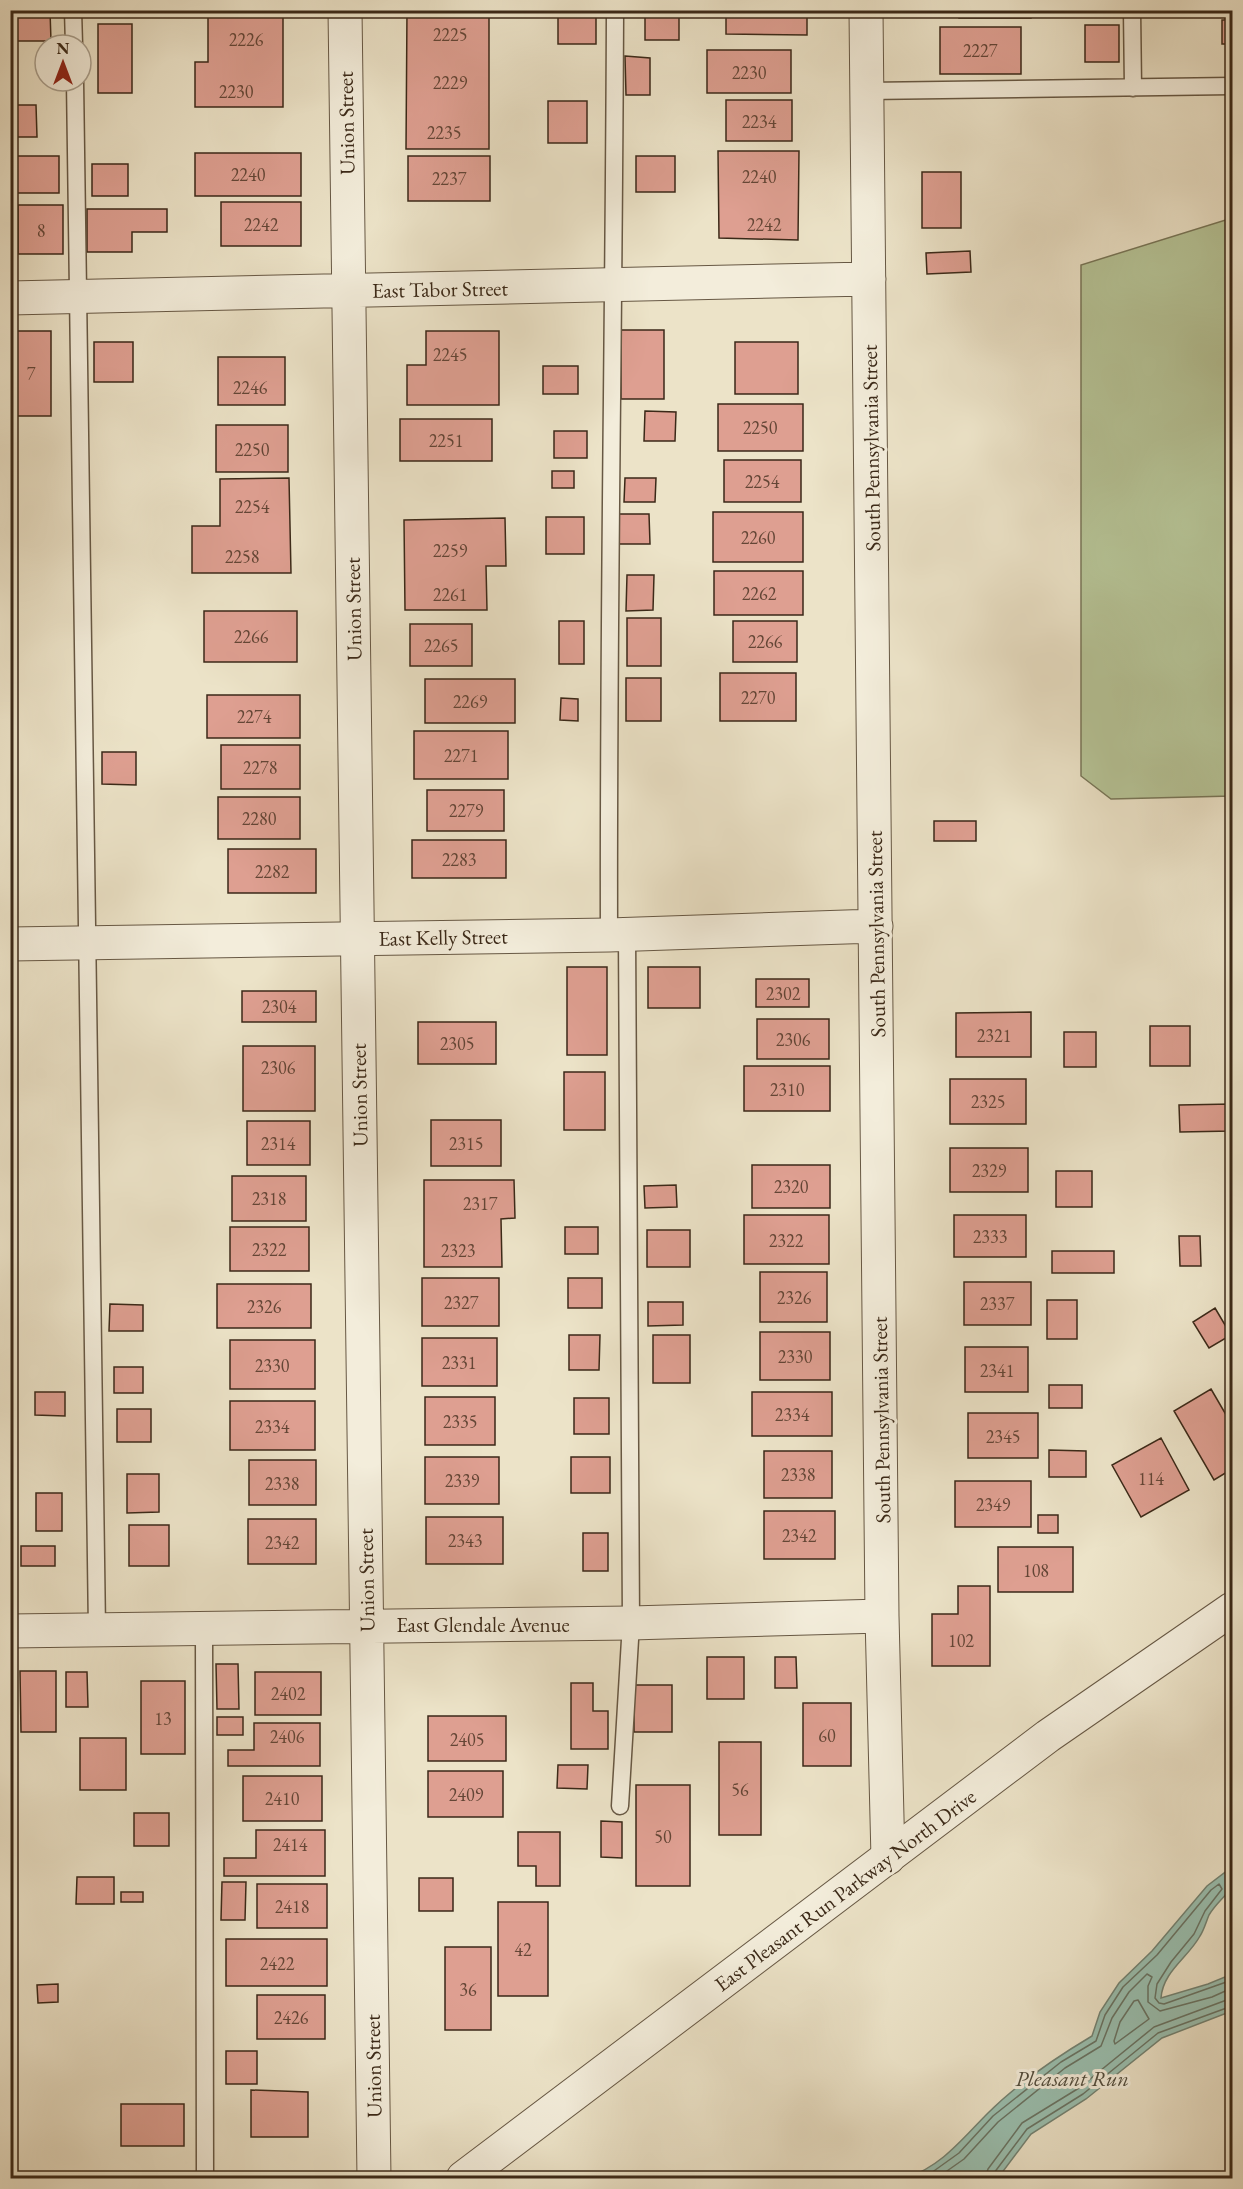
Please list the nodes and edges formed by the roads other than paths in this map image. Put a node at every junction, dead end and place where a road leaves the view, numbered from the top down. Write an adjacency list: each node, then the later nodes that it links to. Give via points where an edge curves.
1 (73, 10): 6 (lane)
2 (345, 10): 13 (street, Union Street)
3 (615, 10): 12 (lane)
4 (867, 10): 9 (street, South Pennsylvania Street)
5 (1132, 10): 8 (lane)
6 (74, 33)
7 (1233, 86): 8 (lane)
8 (1133, 88): 9 (lane)
9 (867, 91): 11 (street, South Pennsylvania Street)
10 (75, 93): 14 (lane)
11 (869, 279): 12 (street, East Tabor Street); 16 (street, South Pennsylvania Street)
12 (614, 287): 13 (street, East Tabor Street); 17 (lane, via 608,650)
13 (349, 291): 14 (street, East Tabor Street); 18 (street, Union Street)
14 (80, 296): 15 (street, East Tabor Street); 19 (lane)
15 (10, 298)
16 (876, 926): 17 (street, East Kelly Street); 22 (street, South Pennsylvania Street)
17 (618, 934): 18 (street, East Kelly Street); 23 (lane)
18 (358, 938): 19 (street, East Kelly Street); 24 (street, Union Street)
19 (87, 943): 20 (street, East Kelly Street); 26 (lane)
20 (10, 944)
21 (1233, 1609): 29 (street, East Pleasant Run Parkway North Drive, via 1048,1736)
22 (882, 1616): 23 (street, East Glendale Avenue); 29 (street, South Pennsylvania Street)
23 (631, 1623): 24 (street, East Glendale Avenue); 28 (lane)
24 (367, 1624): 25 (street, East Glendale Avenue); 31 (street, Union Street)
25 (204, 1628): 26 (street, East Glendale Avenue); 30 (lane)
26 (97, 1630): 27 (street, East Glendale Avenue)
27 (10, 1631)
28 (620, 1806)
29 (888, 1858): 32 (street, East Pleasant Run Parkway North Drive)
30 (205, 2178)
31 (374, 2178)
32 (463, 2178)

